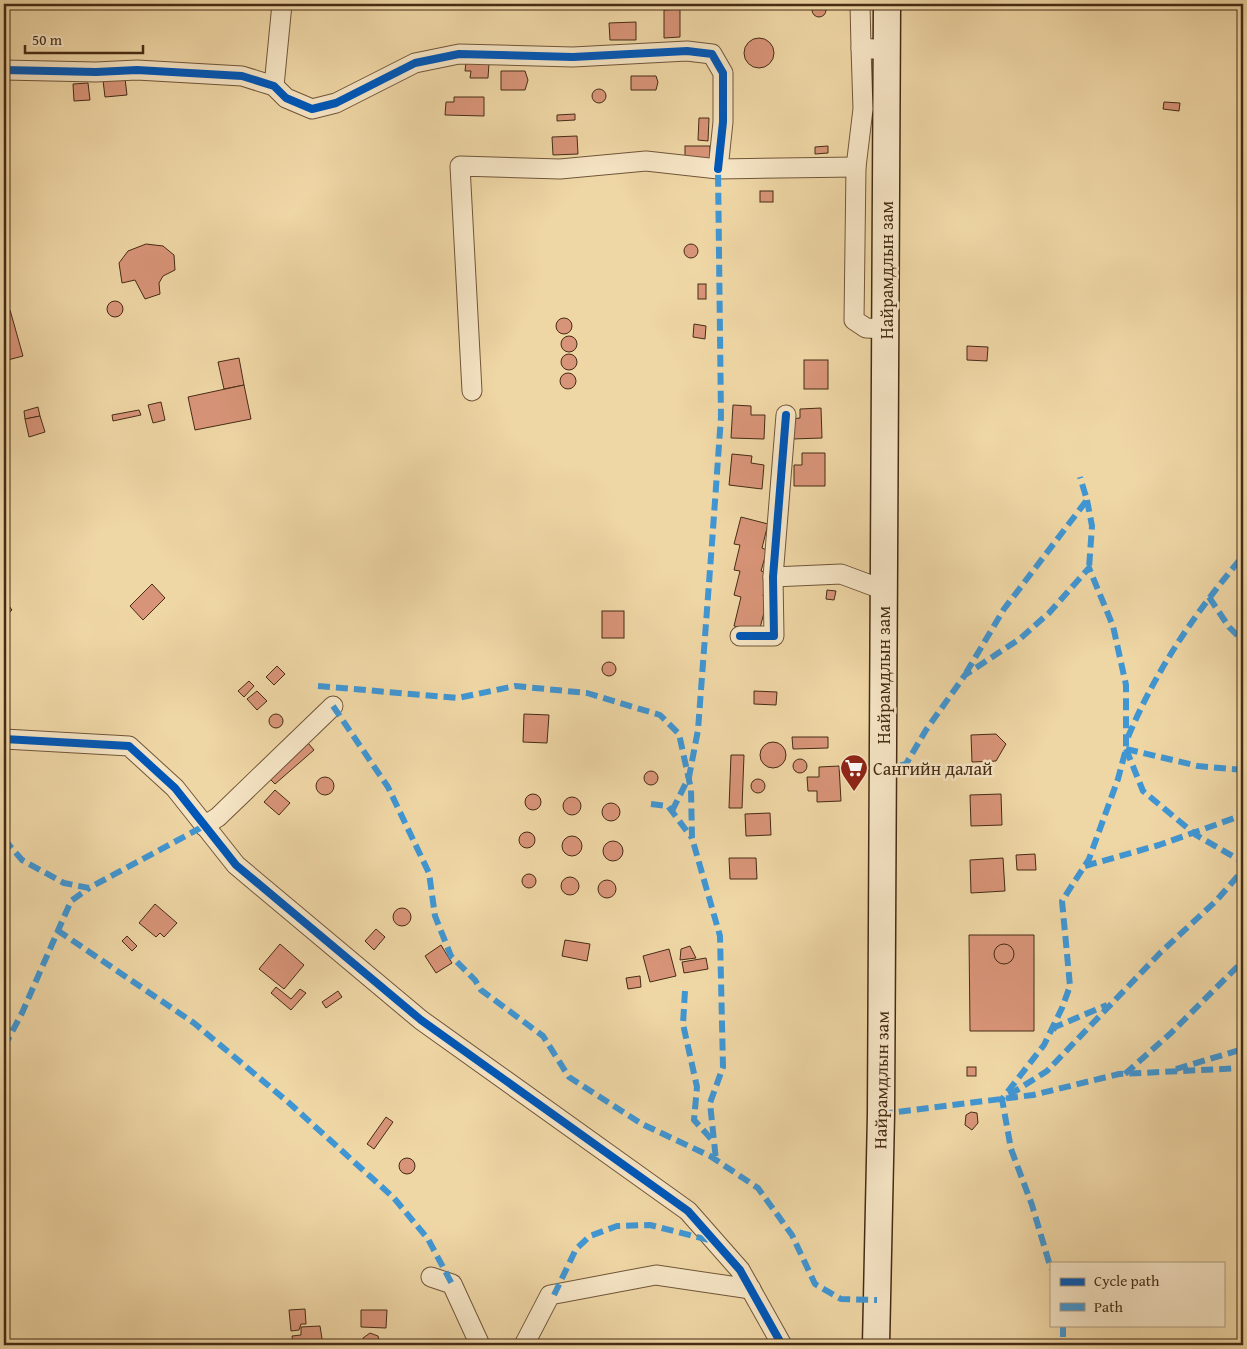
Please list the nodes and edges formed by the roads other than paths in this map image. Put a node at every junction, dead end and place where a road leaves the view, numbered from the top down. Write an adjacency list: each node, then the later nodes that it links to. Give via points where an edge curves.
1 (282, 4): 7 (street)
2 (860, 4): 4 (street)
3 (887, 4): 5 (main road, Найрамдлын зам)
4 (861, 48): 5 (street); 8 (street, via 863,109)
5 (887, 50): 10 (main road, Найрамдлын зам)
6 (4, 70): 7 (street, via 138,70 233,75)
7 (274, 86): 9 (street, via 286,98 312,109 336,103 415,63 460,54 573,57 688,51 712,54 723,73 723,122)
8 (856, 167): 9 (street); 10 (street, via 854,320 866,328)
9 (718, 169): 11 (street, via 646,161 560,169 460,166)
10 (886, 329): 14 (main road, Найрамдлын зам)
11 (472, 391)
12 (786, 415): 13 (street)
13 (773, 577): 14 (street, via 841,574); 15 (street, via 774,636)
14 (884, 590): 24 (main road, Найрамдлын зам, via 881,1114)
15 (740, 636)
16 (333, 706): 18 (street, via 218,817)
17 (4, 740): 18 (street, via 129,746 175,788)
18 (204, 826): 20 (street, via 236,865 422,1020 688,1212 740,1270)
19 (431, 1277): 21 (street, via 452,1284)
20 (751, 1289): 22 (street, via 656,1275 550,1295); 23 (street)
21 (480, 1345)
22 (524, 1345)
23 (782, 1345)
24 (876, 1345)

